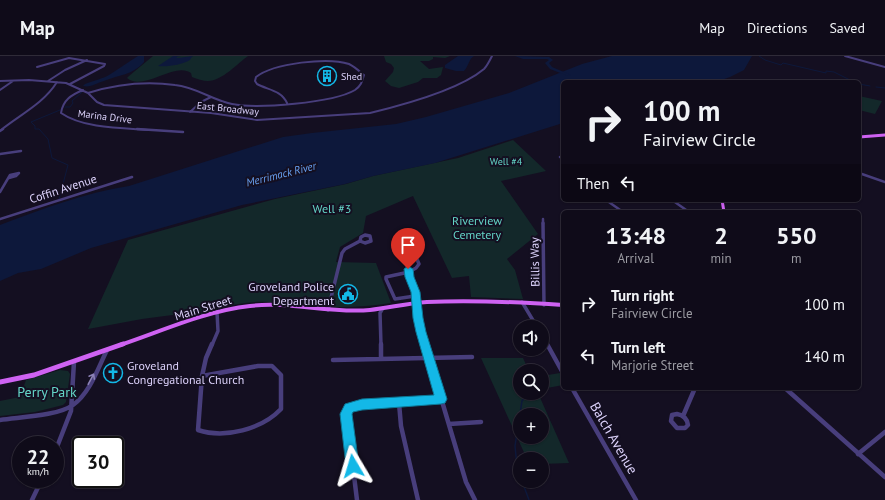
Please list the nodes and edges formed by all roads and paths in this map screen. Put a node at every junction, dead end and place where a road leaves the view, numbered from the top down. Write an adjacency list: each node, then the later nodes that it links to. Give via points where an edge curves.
1 (492, 56): 16 (street, East Broadway, via 485,68 460,85 375,112 257,120)
2 (845, 56): 5 (street)
3 (87, 60): 4 (street, via 67,58); 8 (street); 10 (street, via 105,65)
4 (37, 67)
5 (885, 67)
6 (14, 80): 7 (street, East Broadway); 8 (street, East Broadway); 11 (street)
7 (0, 81)
8 (47, 82): 9 (street, East Broadway)
9 (57, 82): 10 (street, East Broadway); 17 (street, via 45,99)
10 (70, 84): 12 (street, East Broadway)
11 (0, 90)
12 (83, 90): 13 (street, East Broadway); 18 (street, Marina Drive, via 63,103 61,113 64,117 100,125)
13 (88, 93): 14 (street, via 122,84 161,85 190,87); 16 (street, East Broadway, via 104,105)
14 (211, 97): 15 (street, via 227,103 244,105); 16 (street)
15 (287, 104): 15 (street, via 328,99 351,92 364,80 364,74 351,62 330,58 269,70 256,77 256,84 279,93)
16 (190, 112)
17 (0, 131)
18 (183, 132)
19 (885, 134): 20 (main road)
20 (861, 137)
21 (21, 151): 22 (street)
22 (0, 154)
23 (861, 174): 26 (street)
24 (132, 177): 32 (street, Coffin Avenue)
25 (8, 178): 27 (street)
26 (885, 182)
27 (0, 192)
28 (609, 202): 30 (street)
29 (675, 202): 31 (street)
30 (619, 210)
31 (686, 210)
32 (0, 219)
33 (543, 219): 39 (street, Billis Way)
34 (360, 241): 42 (street, via 342,253)
35 (408, 272): 35 (street, via 405,259 413,255 419,264 415,271); 36 (street); 36 (street, via 388,276 386,279 393,297)
36 (415, 296): 38 (street)
37 (522, 302): 38 (main road, Main Street); 39 (main road, Main Street); 44 (street)
38 (416, 304): 41 (main road, Main Street); 49 (street)
39 (544, 305): 40 (main road, Main Street)
40 (561, 305)
41 (383, 308): 42 (main road, Main Street); 48 (street, via 380,313)
42 (328, 310): 43 (main road, Main Street, via 258,305)
43 (217, 312): 46 (main road, Main Street); 53 (street, via 218,331 206,358)
44 (532, 320)
45 (549, 348): 52 (street)
46 (107, 350): 51 (main road, Main Street); 60 (street, one-way to 46, via 86,389)
47 (472, 357): 49 (street)
48 (382, 358): 49 (street); 50 (street)
49 (428, 358): 58 (street)
50 (333, 360)
51 (74, 362): 54 (main road, Main Street, via 34,375); 60 (street)
52 (561, 369)
53 (202, 376): 53 (street, via 198,430 204,433 232,432 274,417 281,409 281,375 272,366)
54 (0, 382)
55 (573, 390): 74 (street, Balch Avenue)
56 (694, 390): 61 (street)
57 (787, 390): 67 (street)
58 (441, 399): 59 (street); 64 (street)
59 (400, 403): 71 (street, via 353,406 346,411); 72 (street, via 401,426)
60 (72, 406): 62 (street); 66 (street)
61 (683, 416)
62 (0, 420)
63 (481, 422): 64 (street)
64 (449, 424): 73 (street, via 466,482)
65 (885, 432): 67 (street)
66 (61, 436)
67 (858, 454): 68 (street)
68 (885, 477)
69 (38, 488): 70 (street)
70 (32, 500)
71 (357, 500)
72 (418, 500)
73 (475, 500)
74 (636, 500)

